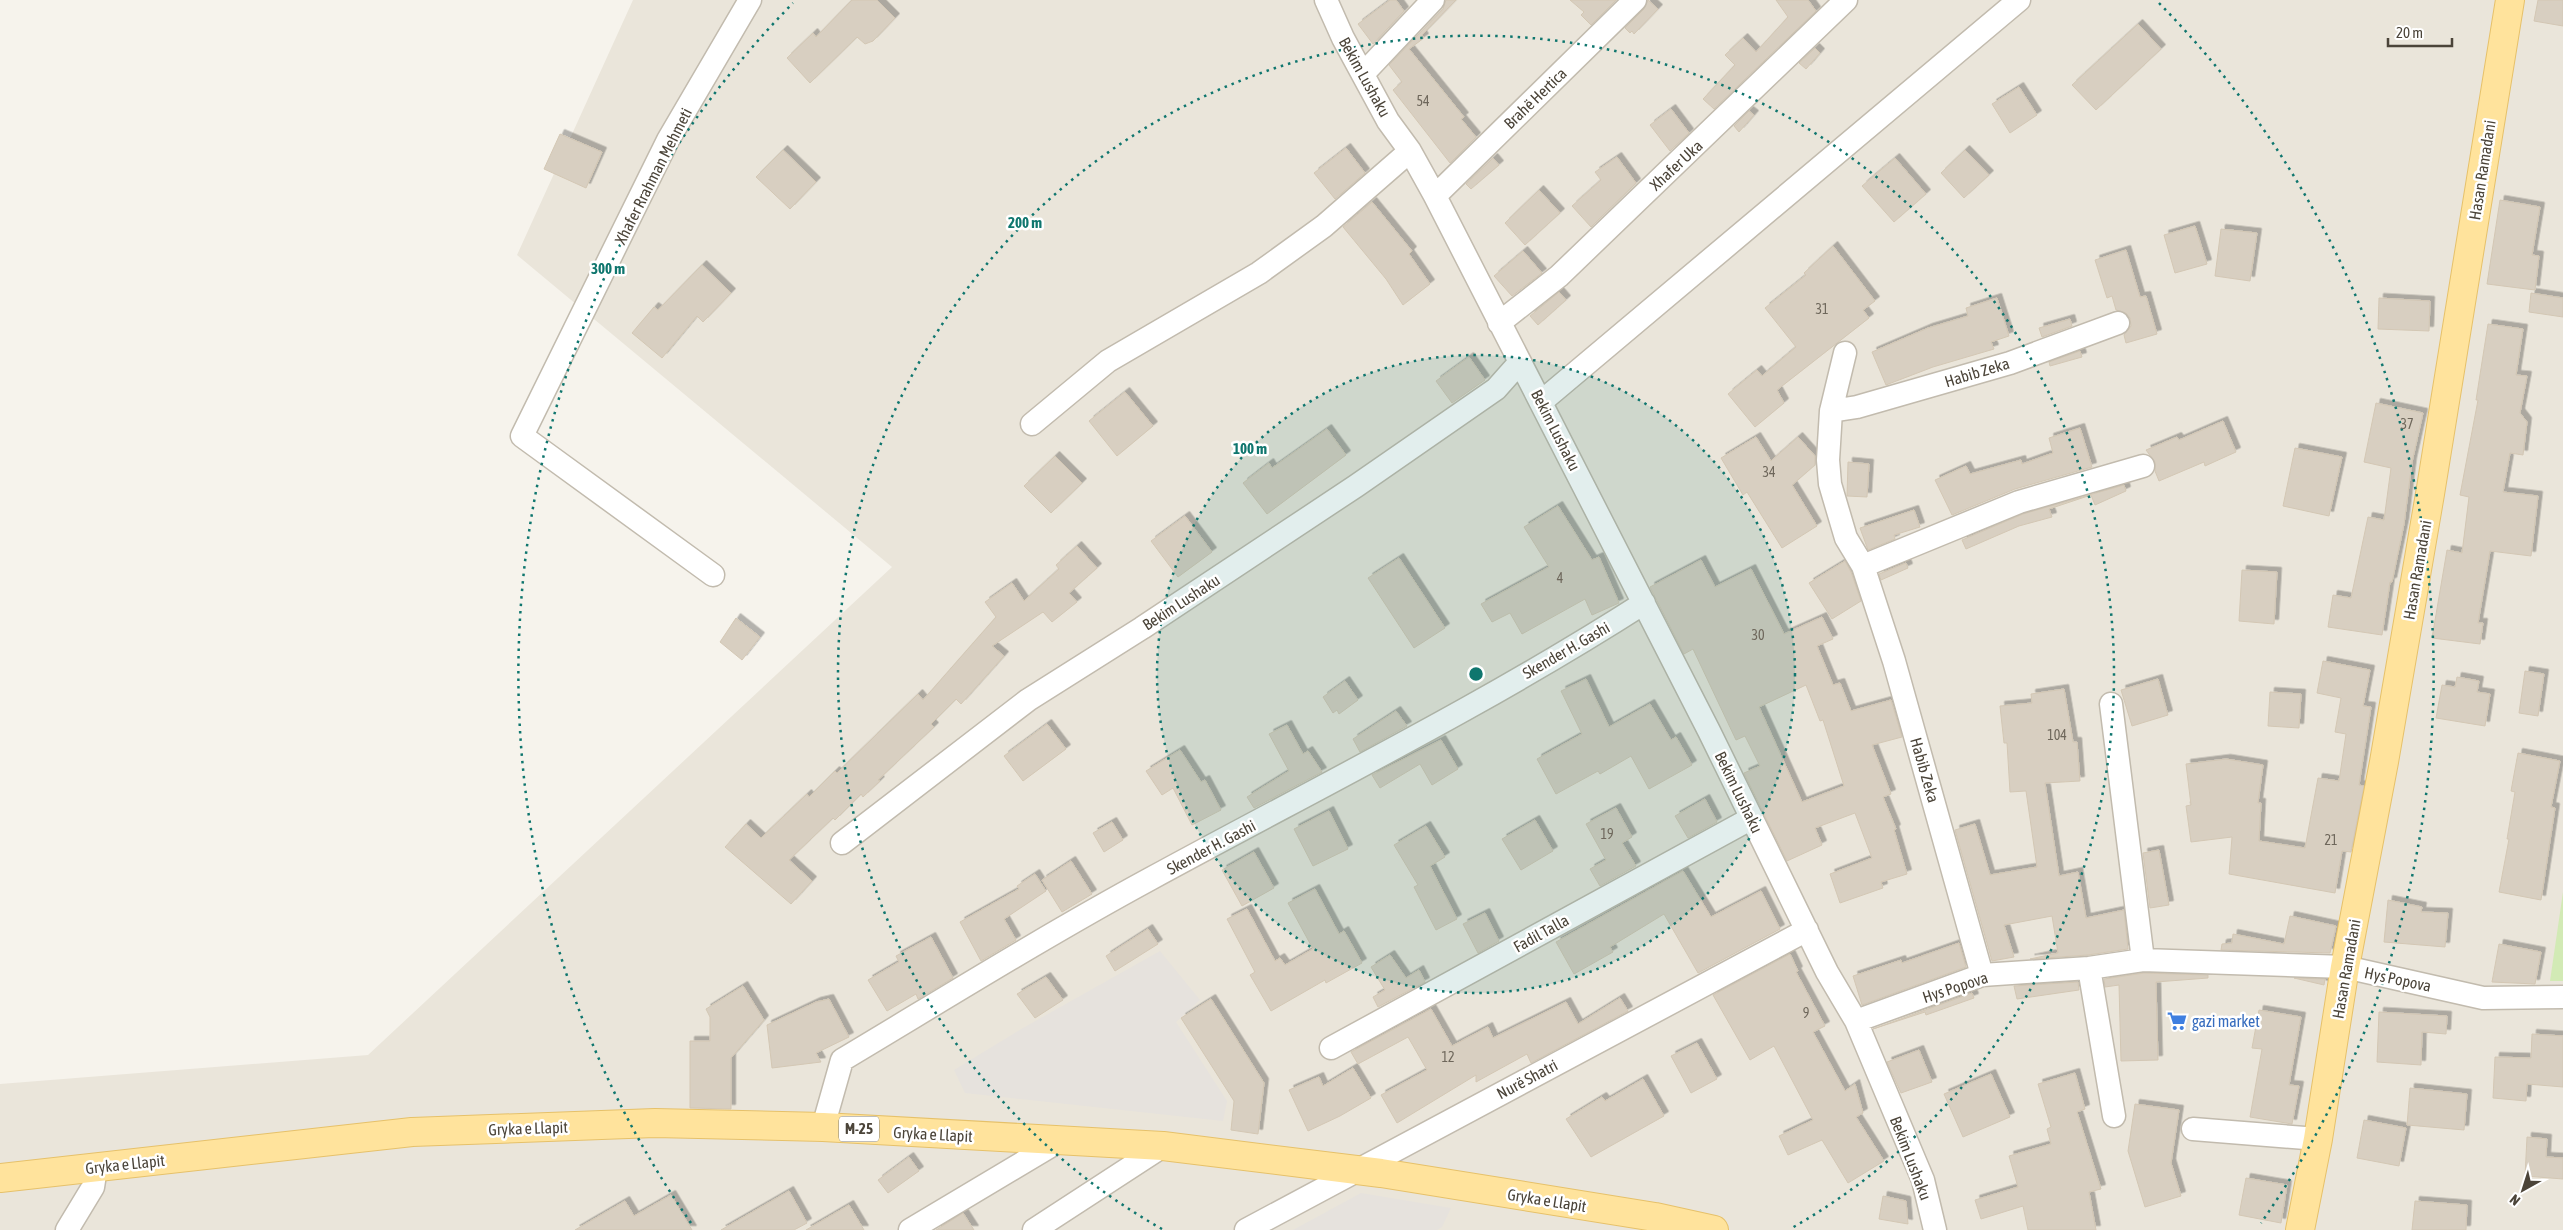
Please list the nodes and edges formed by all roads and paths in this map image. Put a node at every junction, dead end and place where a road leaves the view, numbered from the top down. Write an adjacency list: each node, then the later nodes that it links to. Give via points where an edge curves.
1 (750, 0): 20 (street, Xhafer Rrahman Mehmeti, via 668,140 522,436)
2 (1326, 0): 8 (street, Bekim Lushaku)
3 (1433, 0): 8 (street)
4 (1635, 0): 10 (street, Brahë Hertica)
5 (1846, 0): 11 (street, Xhafer Uka, via 1559,276)
6 (2018, 0): 15 (street)
7 (2510, 0): 27 (main road, Hasan Ramadani, via 2420,552)
8 (1364, 74): 9 (street, Bekim Lushaku, via 1388,121)
9 (1410, 151): 10 (street, Bekim Lushaku); 17 (street, via 1316,232 1259,273 1108,361)
10 (1435, 196): 11 (street, Bekim Lushaku)
11 (1499, 323): 14 (street, Bekim Lushaku)
12 (2118, 323): 16 (street, Habib Zeka, via 2010,363 1857,407)
13 (1845, 353): 16 (street, Habib Zeka)
14 (1520, 362): 15 (street, Bekim Lushaku); 24 (street, Bekim Lushaku, via 1496,389 1356,486 1028,700)
15 (1541, 402): 21 (street, Bekim Lushaku)
16 (1832, 411): 19 (street, Habib Zeka, via 1828,460 1830,484 1846,538)
17 (1032, 424)
18 (2143, 466): 19 (street, via 2019,502)
19 (1863, 566): 29 (street, Habib Zeka, via 1894,661)
20 (713, 575)
21 (1644, 603): 23 (street, Bekim Lushaku); 34 (street, Skender H. Gashi, via 1443,722 992,969 842,1060)
22 (2111, 704): 26 (street)
23 (1752, 818): 25 (street, Bekim Lushaku); 32 (street, Fadil Talla)
24 (842, 843)
25 (1807, 930): 31 (street, Bekim Lushaku); 40 (street, Nurë Shatri)
26 (2143, 960): 27 (street, Hys Popova); 28 (street, Hys Popova)
27 (2345, 967): 30 (street, Hys Popova, via 2483,998); 36 (main road, Hasan Ramadani)
28 (2089, 968): 29 (street, Hys Popova); 33 (street)
29 (1982, 975): 31 (street, Hys Popova)
30 (2563, 997)
31 (1856, 1021): 49 (street, Bekim Lushaku, via 1923,1180)
32 (1331, 1048)
33 (2114, 1116)
34 (823, 1127): 37 (main road, Gryka e Llapit / M-25); 39 (main road, Gryka e Llapit / M-25, via 655,1123 412,1132)
35 (2193, 1129): 36 (street)
36 (2318, 1139): 50 (main road, Hasan Ramadani)
37 (1058, 1141): 38 (main road, Gryka e Llapit / M-25); 44 (street)
38 (1163, 1146): 40 (main road, Gryka e Llapit / M-25); 45 (street)
39 (96, 1168): 41 (main road, Gryka e Llapit / M-25); 43 (street, via 93,1187)
40 (1368, 1172): 42 (main road, Gryka e Llapit / M-25); 46 (street, Nurë Shatri); 47 (street)
41 (0, 1178)
42 (1649, 1224): 48 (main road, Gryka e Llapit / M-25)
43 (67, 1230)
44 (910, 1230)
45 (1034, 1230)
46 (1246, 1230)
47 (1271, 1230)
48 (1714, 1230)
49 (1935, 1230)
50 (2300, 1230)

